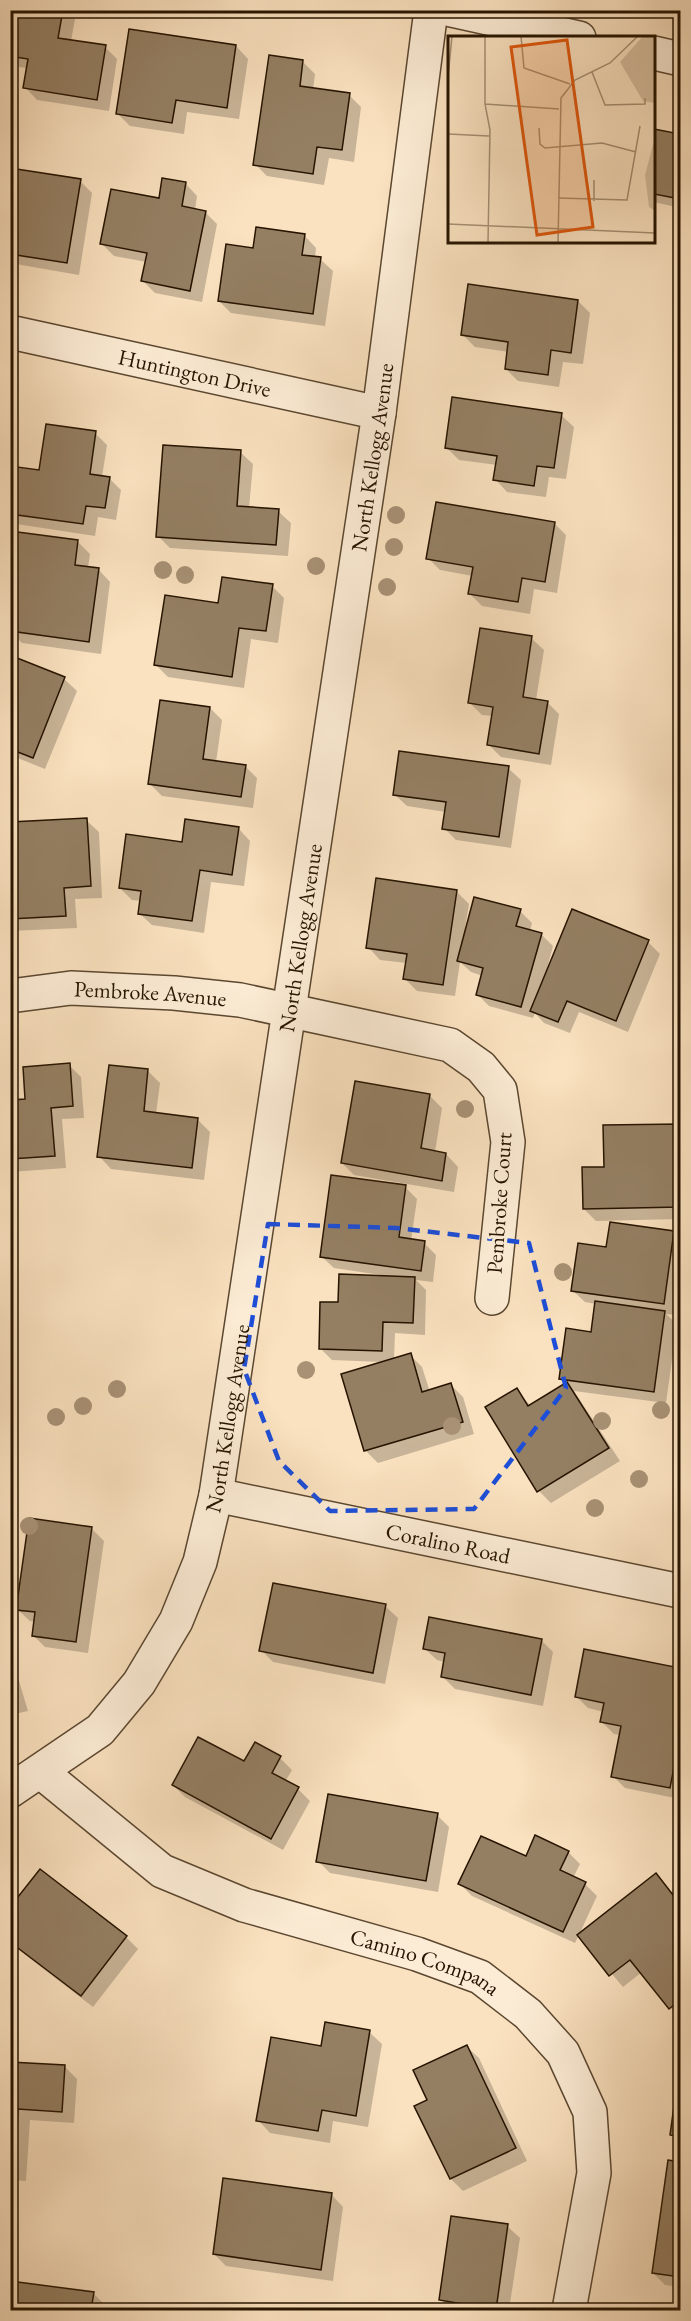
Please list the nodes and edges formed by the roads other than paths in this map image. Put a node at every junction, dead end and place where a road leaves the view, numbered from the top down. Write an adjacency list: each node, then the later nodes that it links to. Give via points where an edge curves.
1 (431, 10): 7 (street, North Kellogg Avenue)
2 (451, 10): 3 (street)
3 (570, 36)
4 (655, 53): 5 (street)
5 (681, 59)
6 (10, 332): 7 (street, Huntington Drive)
7 (379, 412): 9 (street, North Kellogg Avenue)
8 (10, 996): 9 (street, Pembroke Avenue, via 71,988 174,993 240,1000)
9 (288, 1011): 10 (street, Pembroke Court, via 450,1045 482,1067 500,1090 508,1142); 11 (street, North Kellogg Avenue)
10 (492, 1298)
11 (216, 1496): 12 (street, Coralino Road); 13 (street, North Kellogg Avenue, via 200,1562 176,1621 139,1683 100,1730)
12 (681, 1590)
13 (41, 1772): 14 (street, North Kellogg Avenue); 15 (street, Camino Compana, via 162,1871 244,1905 417,1954 480,1977 528,2014 563,2054 590,2112 594,2173)
14 (10, 1791)
15 (569, 2310)

